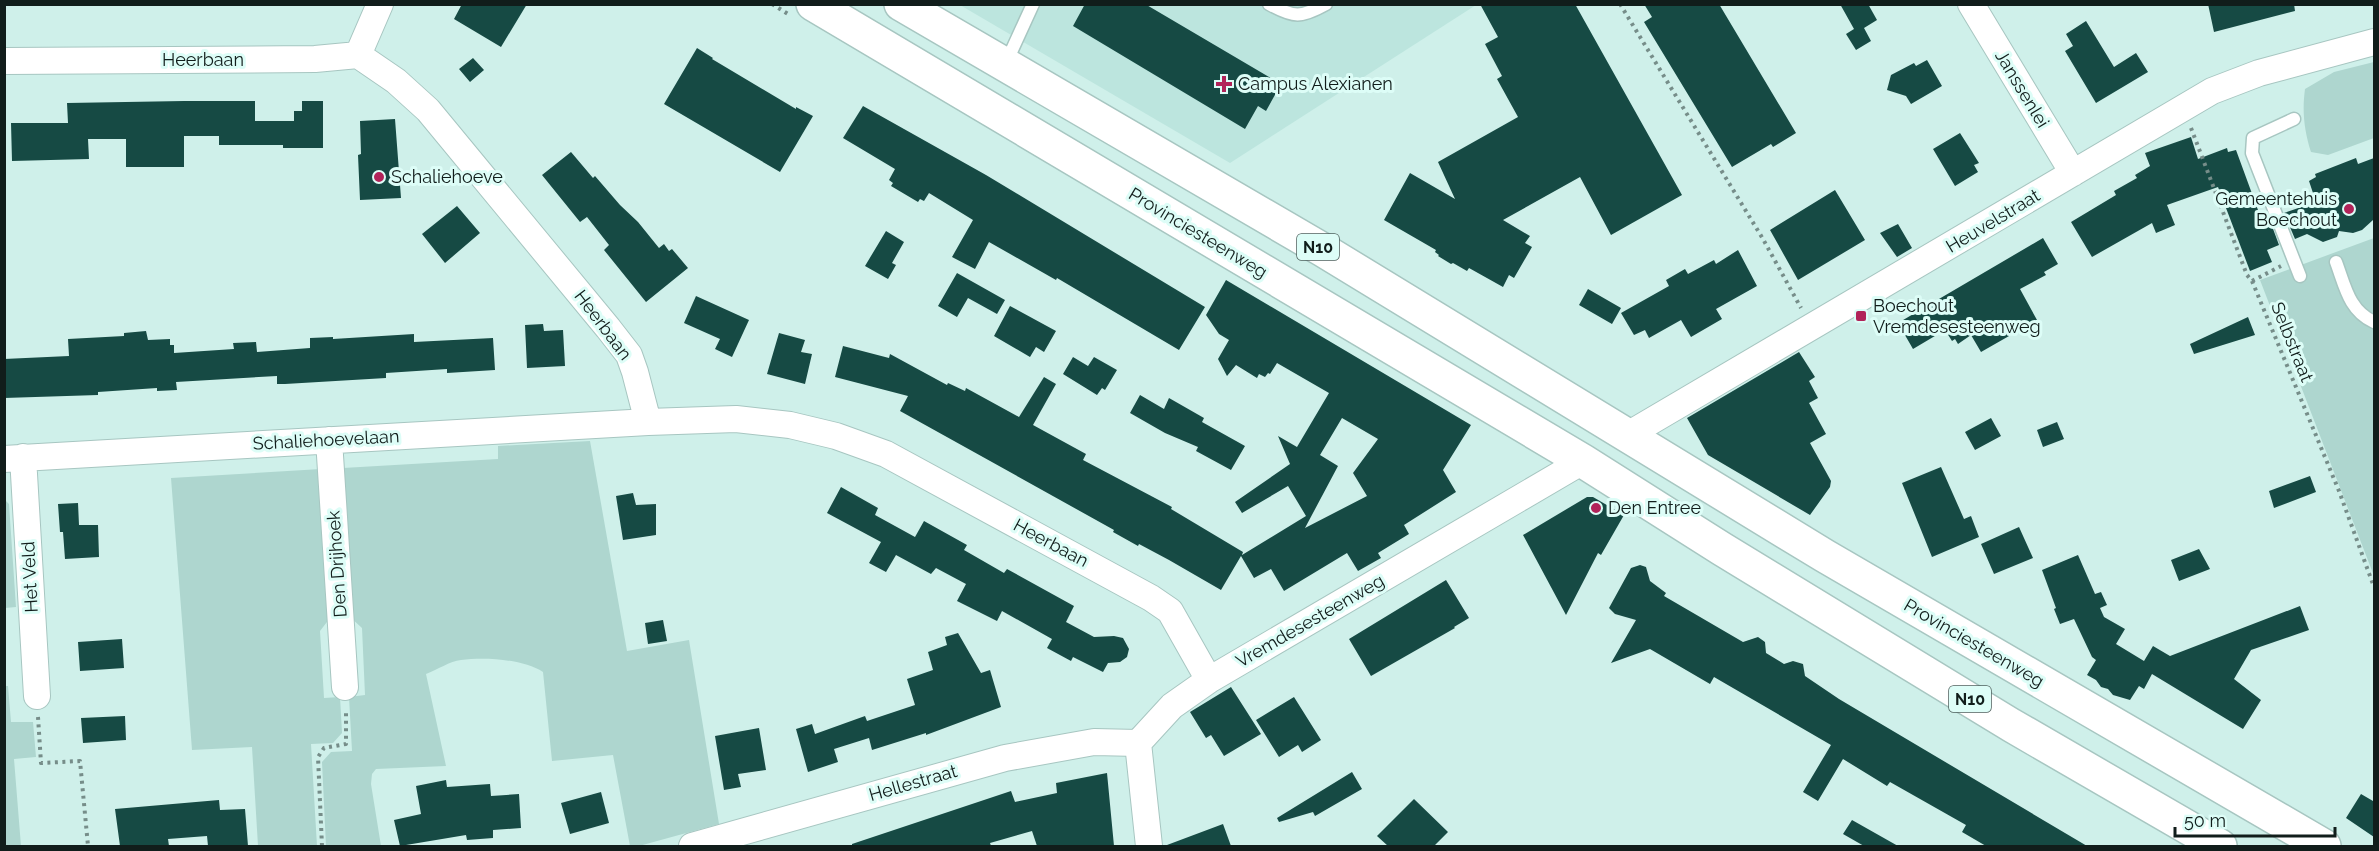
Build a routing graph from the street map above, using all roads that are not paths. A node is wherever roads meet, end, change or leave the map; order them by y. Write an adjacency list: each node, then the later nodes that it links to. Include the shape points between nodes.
1 (380, 4): 9 (street)
2 (813, 4): 21 (main road, Provinciesteenweg / N10)
3 (901, 4): 11 (main road, Provinciesteenweg / N10)
4 (1032, 4): 11 (lane)
5 (1269, 4): 6 (lane, via 1288,15 1306,15)
6 (1326, 4)
7 (1971, 4): 13 (street, Janssenlei)
8 (2374, 42): 13 (street, Heuvelstraat, via 2259,73 2212,91)
9 (358, 55): 10 (street, Heerbaan, via 315,59); 17 (street, Heerbaan, via 396,81 428,110 608,328 629,355)
10 (4, 61)
11 (1006, 64): 18 (main road, Provinciesteenweg / N10, via 1323,250)
12 (2294, 119): 15 (lane, via 2253,138 2252,153)
13 (2073, 173): 18 (street, Heuvelstraat)
14 (2336, 262): 16 (lane, via 2354,308)
15 (2300, 276)
16 (2374, 322)
17 (648, 422): 19 (street, Schaliehoevelaan); 22 (street, Heerbaan, via 736,419 790,425 886,454 1170,611)
18 (1626, 436): 21 (main road); 29 (main road, Provinciesteenweg / N10)
19 (329, 440): 20 (street, Schaliehoevelaan); 23 (street, Den Drijhoek)
20 (14, 458): 24 (street, Het Veld)
21 (1582, 461): 22 (street, Vremdesesteenweg); 28 (main road, Provinciesteenweg / N10, via 1991,712)
22 (1209, 680): 25 (street, Vremdesesteenweg, via 1172,706)
23 (345, 687)
24 (37, 696)
25 (1138, 743): 26 (street, Hellestraat, via 1094,742 1005,758); 27 (street)
26 (692, 846)
27 (1149, 846)
28 (2220, 846)
29 (2324, 846)

